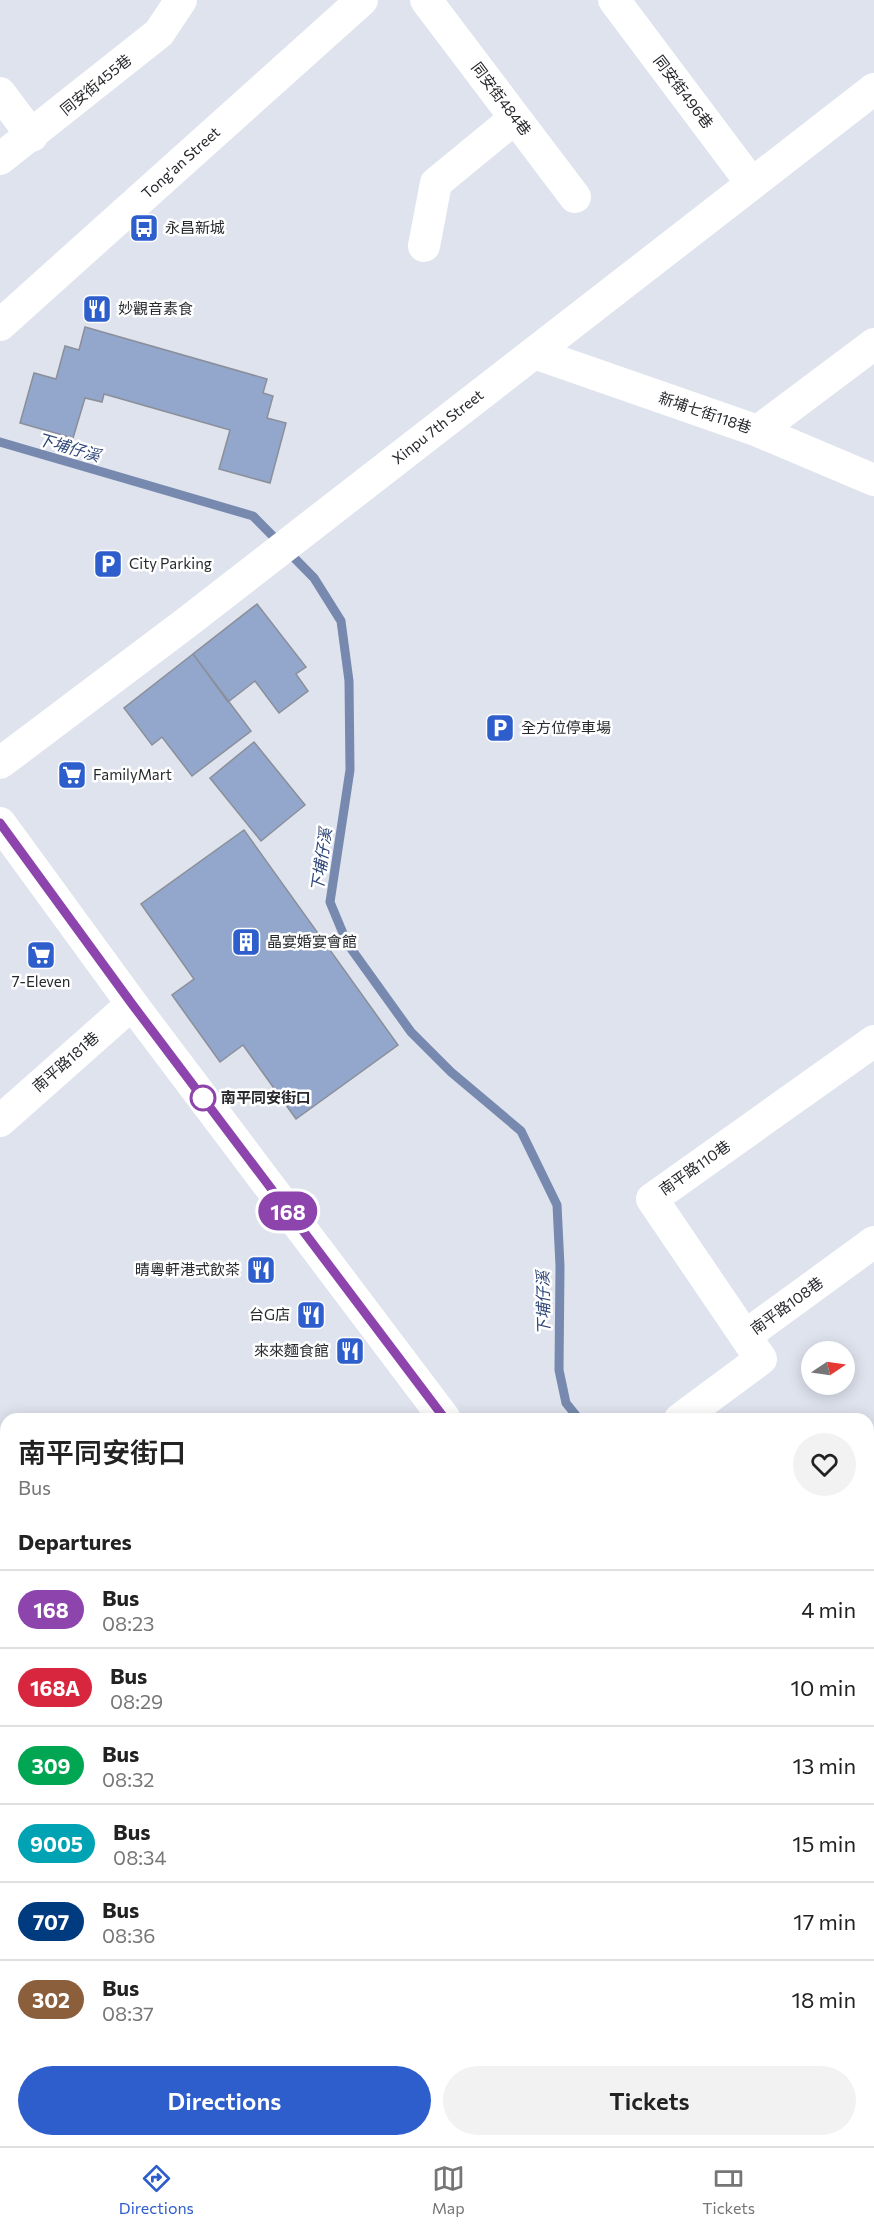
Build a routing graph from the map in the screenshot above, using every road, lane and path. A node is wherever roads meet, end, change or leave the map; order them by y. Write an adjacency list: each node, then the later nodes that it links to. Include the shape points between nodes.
1 (181, 0): 8 (street, 同安街455巷, via 159,33)
2 (362, 0): 13 (street, Tong'an Street)
3 (426, 0): 7 (street, 同安街484巷)
4 (614, 0): 10 (street, 同安街496巷)
5 (874, 89): 10 (street, Xinpu 7th Street)
6 (0, 93): 8 (street)
7 (515, 118): 11 (street, 同安街484巷); 12 (street, via 436,183)
8 (32, 136): 9 (street, 同安街455巷)
9 (0, 159)
10 (752, 184): 15 (street, Xinpu 7th Street)
11 (575, 197)
12 (424, 246)
13 (0, 325)
14 (874, 344): 16 (street)
15 (534, 353): 16 (street, 新埔七街118巷); 18 (street, Xinpu 7th Street)
16 (758, 431): 17 (street, 新埔七街118巷)
17 (874, 480)
18 (0, 763)
19 (0, 823): 20 (street)
20 (132, 1004): 22 (street, 南平路181巷); 25 (street)
21 (874, 1041): 24 (street, 南平路110巷, via 652,1199)
22 (0, 1121)
23 (874, 1242): 24 (street, 南平路108巷)
24 (745, 1336): 26 (street, 南平路108巷, via 760,1359)
25 (441, 1413)
26 (688, 1413)

